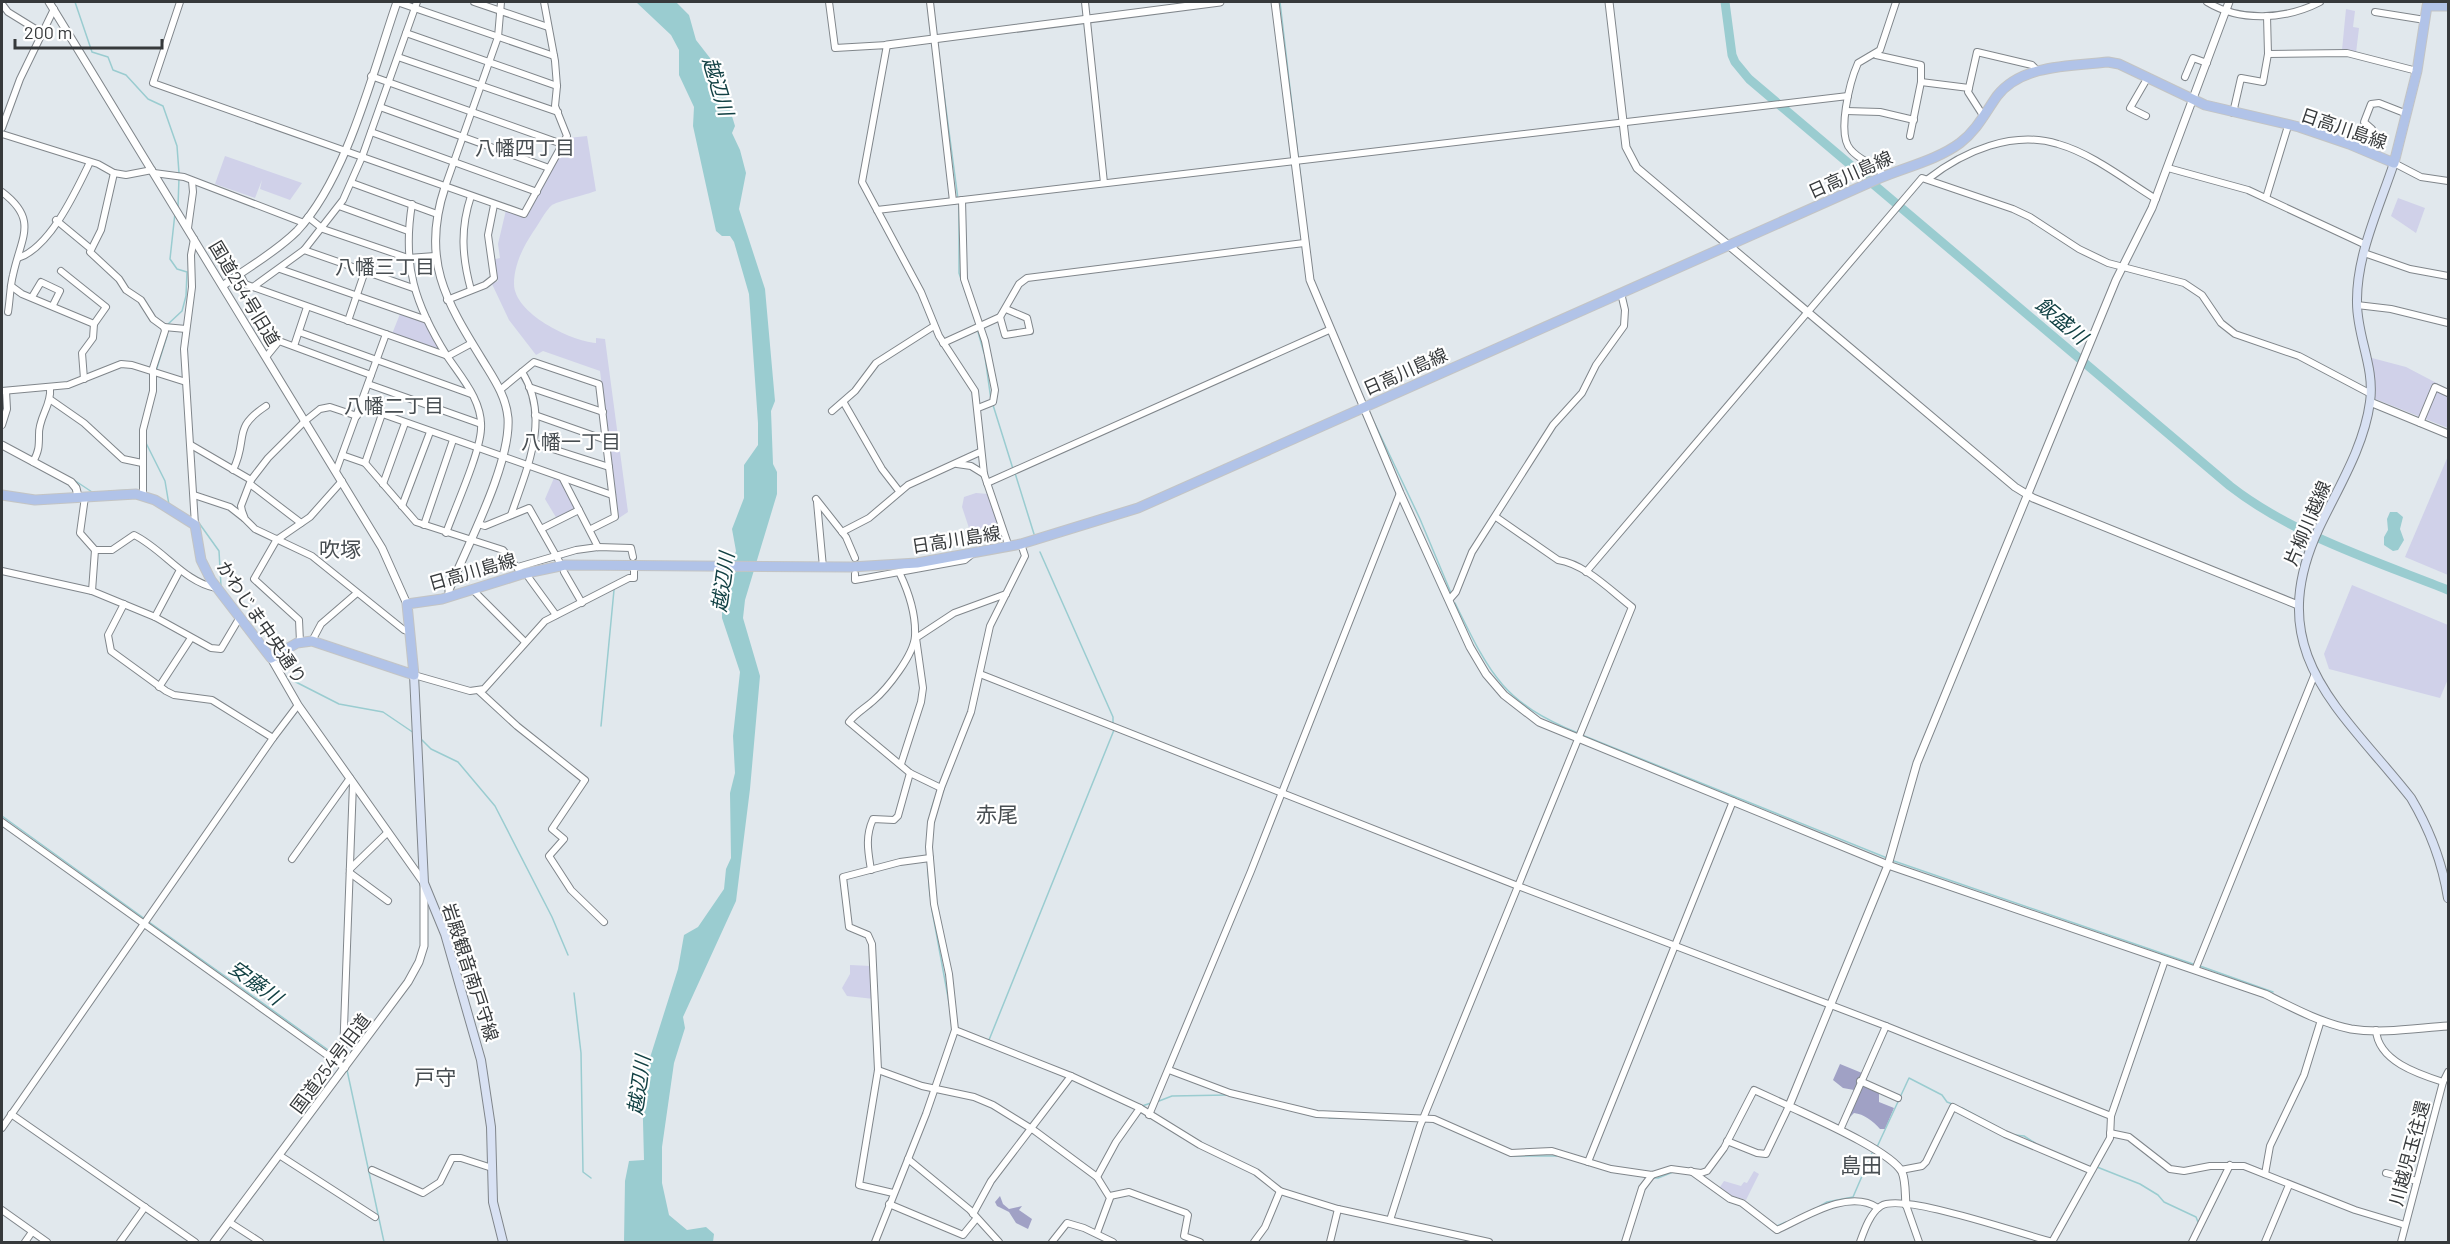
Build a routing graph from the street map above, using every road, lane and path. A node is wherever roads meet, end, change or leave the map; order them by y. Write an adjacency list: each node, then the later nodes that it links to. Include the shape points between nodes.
1 (49, 2): 21 (street, 国道254号旧道)
2 (180, 2): 70 (street, via 153,83)
3 (397, 2): 19 (street); 42 (street)
4 (474, 2): 22 (street)
5 (501, 2): 22 (street)
6 (544, 2): 28 (street)
7 (829, 2): 33 (street, via 835,48)
8 (930, 2): 32 (street)
9 (1085, 2): 26 (street)
10 (1220, 2): 26 (street)
11 (1275, 2): 73 (street)
12 (1609, 2): 61 (street)
13 (1896, 2): 35 (street, via 1885,41)
14 (2206, 2): 24 (street)
15 (2229, 2): 24 (street)
16 (2320, 2): 25 (street, via 2292,14)
17 (2, 4): 29 (street)
18 (2427, 4): 20 (main road, 日高川島線); 27 (main road, 日高川島線)
19 (416, 5): 30 (street); 31 (street)
20 (2448, 6)
21 (54, 9): 29 (street); 78 (street, 国道254号旧道)
22 (501, 11): 28 (street); 31 (street)
23 (2375, 12): 27 (street)
24 (2225, 13): 25 (street); 39 (street)
25 (2267, 16): 34 (street)
26 (1087, 20): 32 (street); 85 (street)
27 (2425, 20): 41 (main road, 日高川島線)
28 (548, 27): 36 (street)
29 (42, 33): 63 (street)
30 (406, 33): 37 (street); 38 (street)
31 (498, 37): 36 (street); 38 (street)
32 (934, 40): 33 (street); 93 (street)
33 (887, 45): 97 (street, via 862,182)
34 (2268, 54): 41 (street, via 2347,53); 56 (street, via 2263,82 2241,78)
35 (1876, 55): 46 (street, via 1921,65); 50 (street, via 1858,63)
36 (554, 56): 48 (street)
37 (398, 57): 45 (street); 47 (street)
38 (489, 62): 47 (street); 48 (street)
39 (2207, 63): 44 (street); 44 (street, via 2193,58 2186,75)
40 (2038, 71): 43 (main road, 日高川島線, via 2113,62); 49 (street, via 2032,65 1977,52); 59 (main road, 日高川島線, via 2012,82)
41 (2417, 71): 57 (main road, 日高川島線)
42 (371, 76): 45 (street); 70 (street)
43 (2148, 76): 51 (main road, 日高川島線); 58 (street, via 2130,108)
44 (2201, 79): 51 (street)
45 (389, 82): 52 (street); 54 (street)
46 (1922, 82): 49 (street); 60 (street)
47 (481, 86): 54 (street); 55 (street)
48 (557, 86): 55 (street)
49 (1969, 88): 59 (street, via 1969,96)
50 (1848, 96): 53 (street); 61 (street)
51 (2194, 100): 56 (main road, 日高川島線); 77 (street)
52 (380, 107): 64 (street); 67 (street)
53 (1846, 111): 60 (street, via 1865,110); 80 (street, via 1848,146 1880,170)
54 (472, 112): 67 (street); 68 (street)
55 (558, 112): 68 (street, via 567,133)
56 (2233, 114): 62 (main road, 日高川島線)
57 (2407, 114): 69 (street, via 2371,104 2364,122 2372,129); 75 (main road, 日高川島線)
58 (2145, 116)
59 (1984, 117): 80 (main road, 日高川島線, via 1970,135 1952,148)
60 (1914, 120): 66 (street)
61 (1623, 122): 73 (street); 106 (street, via 1627,152 1637,168)
62 (2288, 126): 69 (main road, 日高川島線); 90 (street)
63 (2, 128)
64 (371, 132): 71 (street); 72 (street)
65 (2, 134): 74 (street)
66 (1910, 136)
67 (463, 137): 72 (street); 76 (street)
68 (562, 144): 76 (street)
69 (2363, 149): 75 (main road, 日高川島線)
70 (344, 151): 71 (street); 100 (street, via 328,188)
71 (362, 157): 84 (street); 86 (street)
72 (454, 161): 86 (street); 88 (street)
73 (1296, 161): 85 (street); 105 (street)
74 (90, 162): 79 (street); 99 (street, via 73,198)
75 (2394, 163): 83 (street, via 2421,177); 108 (main road, 片柳川越線)
76 (549, 168): 88 (street)
77 (2168, 168): 90 (street, via 2238,186); 91 (street)
78 (153, 172): 79 (street); 82 (street); 101 (street, 国道254号旧道)
79 (114, 173): 107 (street, via 100,230)
80 (1882, 177): 106 (main road, 日高川島線)
81 (1928, 179): 91 (street, via 1964,155 2004,143 2035,140 2059,144 2082,154); 113 (street, via 2013,209 2079,249); 133 (street, via 1920,178)
82 (192, 181): 100 (street); 101 (street)
83 (2448, 182)
84 (352, 183): 94 (street); 96 (street)
85 (1104, 183): 92 (street)
86 (445, 187): 89 (street); 98 (street)
87 (2, 192): 111 (street, via 21,210 26,224)
88 (537, 192): 95 (street, via 524,214)
89 (471, 196): 95 (street); 123 (street, via 462,233)
90 (2266, 198): 108 (street)
91 (2156, 199): 113 (street)
92 (962, 200): 93 (street); 141 (street, via 964,279)
93 (953, 201): 97 (street)
94 (412, 204): 98 (street); 103 (street)
95 (494, 205): 123 (street, via 488,235 494,278)
96 (339, 206): 102 (street); 103 (street)
97 (877, 210): 139 (street, via 921,292)
98 (437, 214): 110 (street)
99 (56, 220): 107 (street); 111 (street, via 35,250)
100 (306, 220): 102 (street); 119 (street, via 271,254)
101 (189, 228): 104 (street, 国道254号旧道)
102 (323, 229): 109 (street); 112 (street)
103 (408, 231): 112 (street)
104 (194, 237): 119 (street, 国道254号旧道); 142 (street)
105 (1304, 243): 131 (street, via 1027,278 1019,284); 143 (street, via 1310,280)
106 (1728, 245): 124 (main road, 日高川島線); 133 (street)
107 (91, 249): 140 (street, via 91,254)
108 (2365, 249): 117 (street, via 2410,269); 129 (main road, 片柳川越線)
109 (304, 250): 114 (street); 116 (street)
110 (435, 256): 112 (street); 127 (street)
111 (18, 258): 120 (street)
112 (408, 258): 122 (street)
113 (2122, 267): 164 (street, via 2189,285 2235,334 2299,356); 211 (street)
114 (280, 269): 121 (street); 125 (street)
115 (61, 271): 138 (street, via 106,307)
116 (365, 271): 122 (street); 125 (street)
117 (2448, 276)
118 (242, 278): 121 (street)
119 (224, 285): 150 (street, 国道254号旧道)
120 (11, 286): 126 (street); 132 (street)
121 (253, 287): 130 (street)
122 (413, 288): 135 (street)
123 (471, 290): 127 (street)
124 (1621, 293): 170 (main road, 日高川島線); 219 (street, via 1624,326 1596,365 1582,393 1553,424)
125 (356, 296): 135 (street); 136 (street)
126 (32, 297): 128 (street); 128 (street, via 41,282 60,291)
127 (447, 300): 146 (street)
128 (53, 305): 138 (street)
129 (2356, 305): 137 (street); 164 (main road, 片柳川越線, via 2368,357)
130 (307, 307): 136 (street); 144 (street)
131 (1006, 309): 134 (street); 134 (street, via 1027,318 1030,331 1005,335)
132 (8, 312)
133 (1807, 312): 211 (street, via 2003,479); 244 (street)
134 (1000, 317): 141 (street)
135 (426, 320): 149 (street)
136 (348, 321): 145 (street)
137 (2448, 323)
138 (94, 324): 155 (street, via 93,338 82,353)
139 (934, 326): 147 (street); 166 (street, via 876,363)
140 (164, 327): 142 (street); 152 (street, via 163,345)
141 (981, 327): 147 (street); 169 (street, via 995,398 988,406)
142 (186, 330): 156 (street)
143 (1329, 330): 170 (street); 204 (street)
144 (299, 332): 148 (street); 151 (street)
145 (386, 334): 149 (street); 151 (street)
146 (472, 343): 149 (street); 160 (street)
147 (944, 343): 169 (street, via 975,392)
148 (294, 346): 150 (street, via 279,341); 154 (street)
149 (448, 356): 163 (street)
150 (266, 357): 176 (street, 国道254号旧道)
151 (377, 359): 154 (street); 163 (street)
152 (153, 372): 155 (street, via 116,365); 156 (street); 193 (street)
153 (522, 372): 158 (street); 160 (street); 172 (street, via 534,362 599,384)
154 (371, 375): 157 (street)
155 (84, 379): 159 (street)
156 (186, 382): 187 (street)
157 (368, 384): 168 (street); 180 (street)
158 (529, 387): 172 (street); 174 (street)
159 (50, 388): 161 (street); 165 (street)
160 (500, 390): 191 (street, via 508,424)
161 (4, 391): 179 (street, via 7,409)
162 (2448, 393): 178 (street, via 2435,387)
163 (472, 394): 180 (street)
164 (2371, 398): 178 (street); 258 (main road, 片柳川越線, via 2365,428 2312,545 2299,587)
165 (51, 400): 192 (street, via 39,435 41,447); 193 (street, via 84,423 123,459)
166 (844, 403): 171 (street); 206 (street, via 882,470)
167 (266, 406): 198 (street, via 243,426 240,456)
168 (360, 406): 173 (street); 175 (street)
169 (978, 408): 189 (street)
170 (1363, 408): 207 (street); 231 (main road, 日高川島線, via 1138,508)
171 (832, 411)
172 (603, 412): 184 (street)
173 (382, 414): 177 (street); 194 (street)
174 (535, 415): 184 (street); 185 (street)
175 (357, 416): 176 (street, via 330,407 320,409); 190 (street)
176 (305, 421): 199 (street, 国道254号旧道); 203 (street, via 268,458)
177 (405, 423): 181 (street); 205 (street)
178 (2420, 423): 182 (street)
179 (2, 424)
180 (481, 424): 188 (street)
181 (430, 432): 183 (street); 215 (street)
182 (2448, 434)
183 (453, 440): 188 (street); 224 (street)
184 (606, 440): 197 (street)
185 (534, 443): 196 (street); 197 (street)
186 (2, 445): 192 (street)
187 (191, 445): 198 (street); 209 (street)
188 (476, 449): 191 (street); 228 (street)
189 (980, 452): 195 (street); 200 (street)
190 (342, 455): 194 (street); 199 (street)
191 (501, 458): 196 (street); 222 (street)
192 (33, 462): 212 (street, via 71,482)
193 (142, 463): 213 (street)
194 (365, 463): 205 (street)
195 (955, 463): 200 (street); 206 (street)
196 (528, 466): 201 (street); 218 (street)
197 (609, 467): 210 (street)
198 (232, 470): 203 (street)
199 (336, 471): 202 (street, 国道254号旧道)
200 (984, 474): 204 (street)
201 (563, 479): 210 (street); 217 (street)
202 (342, 481): 221 (street); 257 (street, 国道254号旧道, via 382,548)
203 (251, 482): 214 (street); 221 (street)
204 (987, 483): 233 (street)
205 (383, 484): 215 (street)
206 (899, 491): 227 (street, via 869,518)
207 (1400, 493): 254 (street); 281 (street)
208 (2, 495): 212 (main road, via 35,500)
209 (194, 495): 216 (street); 223 (street)
210 (612, 495): 226 (street, via 615,517)
211 (2028, 495): 258 (street); 287 (street, via 1917,763)
212 (81, 496): 213 (main road); 234 (street, via 80,533)
213 (143, 496): 223 (main road)
214 (241, 506): 216 (street); 220 (street)
215 (402, 506): 224 (street)
216 (231, 508): 220 (street)
217 (579, 510): 225 (street); 226 (street)
218 (510, 515): 222 (street, via 485,526); 225 (street, via 529,508)
219 (1496, 517): 244 (street, via 1558,560); 254 (street, via 1472,552)
220 (245, 519): 229 (street, via 258,531)
221 (301, 523): 229 (street)
222 (478, 524): 230 (street)
223 (195, 525): 248 (main road, かわじま中央通り, via 201,560)
224 (424, 525): 228 (street)
225 (541, 529): 238 (street)
226 (591, 530): 232 (street)
227 (842, 532): 237 (street); 239 (street, via 816,499)
228 (446, 533): 230 (street)
229 (278, 539): 251 (street, via 316,559); 266 (street, via 254,579 298,620)
230 (471, 541): 245 (street, via 503,550); 253 (street)
231 (1021, 544): 233 (main road, 日高川島線); 252 (street, via 1025,556)
232 (598, 547): 236 (street, via 631,548); 238 (street)
233 (1009, 547): 235 (main road, 日高川島線)
234 (95, 550): 240 (street, via 112,550 134,535 158,549); 250 (street)
235 (971, 555): 239 (main road, 日高川島線, via 917,563); 247 (street, via 965,560)
236 (633, 557)
237 (855, 558)
238 (557, 559): 245 (street)
239 (819, 567): 245 (main road, 日高川島線, via 565,566)
240 (180, 570): 248 (street); 260 (street)
241 (2, 571): 250 (street)
242 (634, 571): 255 (street, via 634,578)
243 (564, 572): 255 (street)
244 (1586, 572): 275 (street, via 1632,607)
245 (523, 573): 249 (main road, 日高川島線); 259 (street)
246 (855, 574): 247 (street, via 855,580)
247 (900, 574): 264 (street, via 910,596)
248 (217, 588): 261 (main road, かわじま中央通り)
249 (473, 590): 253 (main road, 日高川島線); 267 (street)
250 (92, 591): 256 (street)
251 (357, 593): 262 (street); 265 (street, via 321,624)
252 (1006, 594): 264 (street, via 954,613); 269 (street, via 990,626)
253 (448, 597): 257 (main road, 日高川島線)
254 (1449, 600): 275 (street, via 1486,674 1504,695 1539,722)
255 (582, 603): 259 (street)
256 (124, 604): 260 (street); 272 (street, via 108,635 108,644 111,651)
257 (407, 604): 262 (main road)
258 (2298, 605): 271 (main road, 片柳川越線, via 2300,633)
259 (556, 615): 267 (street)
260 (154, 617): 263 (street)
261 (240, 617): 263 (street, via 221,649); 268 (main road, かわじま中央通り)
262 (411, 632): 270 (main road)
263 (191, 638): 272 (street)
264 (916, 638): 277 (street, via 923,688); 277 (street, via 896,674 849,722)
265 (312, 641): 266 (main road); 270 (main road)
266 (300, 642): 268 (main road)
267 (525, 642): 273 (street, via 487,688)
268 (271, 658): 274 (street, かわじま中央通り)
269 (980, 674): 280 (street, via 971,712); 281 (street)
270 (414, 675): 273 (street); 290 (main road, 岩殿観音南戸守線)
271 (2314, 676): 292 (main road, 片柳川越線, via 2411,798 2435,843); 298 (street)
272 (159, 687): 276 (street, via 174,695 212,700)
273 (479, 691): 294 (street, via 585,780 552,829 564,839 549,856 572,891)
274 (298, 705): 276 (street); 279 (street, かわじま中央通り)
275 (1579, 735): 282 (street); 291 (street)
276 (273, 738): 295 (street)
277 (902, 765): 278 (street)
278 (910, 773): 280 (street); 288 (street, via 898,816 894,820 873,819 869,828 866,840)
279 (351, 781): 284 (street, かわじま中央通り); 286 (street); 289 (street)
280 (941, 788): 285 (street, via 931,822)
281 (1281, 792): 291 (street); 306 (street)
282 (1734, 801): 287 (street); 296 (street)
283 (2, 822): 295 (street)
284 (388, 832): 289 (street); 290 (street, かわじま中央通り)
285 (929, 858): 288 (street); 303 (street)
286 (292, 859)
287 (1888, 865): 297 (street); 299 (street)
288 (871, 870): 307 (street, via 843,877 849,927 868,935 872,944)
289 (350, 871): 293 (street); 305 (street)
290 (424, 884): 305 (street, 国道254号旧道, via 425,932 419,962 408,982); 329 (main road, 岩殿観音南戸守線, via 445,934 482,1060)
291 (1518, 886): 296 (street); 319 (street)
292 (2448, 898)
293 (388, 902)
294 (604, 922)
295 (144, 923): 305 (street); 316 (street)
296 (1676, 945): 299 (street); 327 (street)
297 (2165, 960): 298 (street); 318 (street)
298 (2195, 970): 300 (street, via 2265,994)
299 (1831, 1005): 301 (street); 314 (street)
300 (2321, 1020): 304 (street, via 2353,1029); 335 (street, via 2304,1075 2270,1146)
301 (1886, 1026): 310 (street); 318 (street)
302 (2448, 1026): 304 (street)
303 (955, 1030): 309 (street); 312 (street)
304 (2376, 1030): 311 (street, via 2379,1043 2408,1071)
305 (342, 1065): 325 (street, 国道254号旧道)
306 (1169, 1070): 317 (street); 319 (street, via 1230,1093 1317,1114)
307 (878, 1071): 312 (street); 341 (street, via 859,1185)
308 (2448, 1072): 311 (street, 川越児玉往還)
309 (1071, 1076): 315 (street); 321 (street)
310 (1860, 1081): 313 (street); 322 (street)
311 (2443, 1082): 338 (street, 川越児玉往還)
312 (934, 1089): 321 (street, via 974,1097); 326 (street)
313 (1898, 1098)
314 (1788, 1106): 322 (street); 324 (street, via 1766,1154); 324 (street, via 1754,1090)
315 (1140, 1108): 317 (street); 337 (street)
316 (11, 1114): 320 (street); 345 (street)
317 (1149, 1115): 340 (street, via 1256,1172)
318 (2111, 1116): 323 (street)
319 (1423, 1119): 327 (street, via 1451,1124 1511,1153 1552,1151); 351 (street)
320 (2, 1128)
321 (1031, 1130): 337 (street); 349 (street, via 991,1181)
322 (1840, 1130): 331 (street)
323 (2110, 1133): 328 (street, via 2129,1137 2175,1170); 332 (street)
324 (1727, 1141): 333 (street, via 1707,1171)
325 (279, 1155): 350 (street); 352 (street, 国道254号旧道)
326 (908, 1159): 341 (street); 349 (street)
327 (1588, 1162): 336 (street)
328 (2230, 1165): 335 (street); 375 (street)
329 (492, 1168): 330 (street, via 452,1158 440,1182 423,1193); 362 (main road, 岩殿観音南戸守線, via 493,1203)
330 (372, 1170)
331 (1901, 1170): 332 (street, via 1926,1162 1953,1107); 344 (street)
332 (2090, 1170): 374 (street)
333 (1691, 1171): 336 (street, via 1671,1169); 346 (street, via 1777,1230 1828,1206 1859,1202)
334 (2386, 1173): 338 (street)
335 (2265, 1174): 339 (street)
336 (1652, 1175): 371 (street, via 1642,1188)
337 (1097, 1177): 342 (street)
338 (2416, 1181): 353 (street, 川越児玉往還)
339 (2289, 1185): 353 (street); 376 (street)
340 (1280, 1191): 347 (street); 368 (street)
341 (893, 1193): 343 (street)
342 (1110, 1196): 355 (street); 367 (street, via 1129,1192 1186,1213 1184,1236)
343 (889, 1204): 349 (street, via 963,1235); 363 (street)
344 (1906, 1205): 346 (street); 373 (street); 374 (street, via 1946,1211)
345 (145, 1208): 358 (street); 359 (street)
346 (1878, 1208): 372 (street)
347 (1338, 1209): 351 (street); 369 (street)
348 (2, 1210): 354 (street)
349 (974, 1216): 364 (street)
350 (375, 1217)
351 (1390, 1220): 370 (street)
352 (229, 1222): 360 (street, 国道254号旧道); 361 (street)
353 (2405, 1226): 377 (street, 川越児玉往還)
354 (32, 1232): 356 (street); 357 (street)
355 (1097, 1233): 365 (street, via 1067,1223); 366 (street)
356 (25, 1242)
357 (47, 1242)
358 (120, 1242)
359 (195, 1242)
360 (214, 1242)
361 (260, 1242)
362 (503, 1242)
363 (875, 1242)
364 (999, 1242)
365 (1052, 1242)
366 (1113, 1242)
367 (1200, 1242)
368 (1254, 1242)
369 (1330, 1242)
370 (1489, 1242)
371 (1625, 1242)
372 (1860, 1242)
373 (1919, 1242)
374 (2053, 1242)
375 (2193, 1242)
376 (2265, 1242)
377 (2401, 1242)

